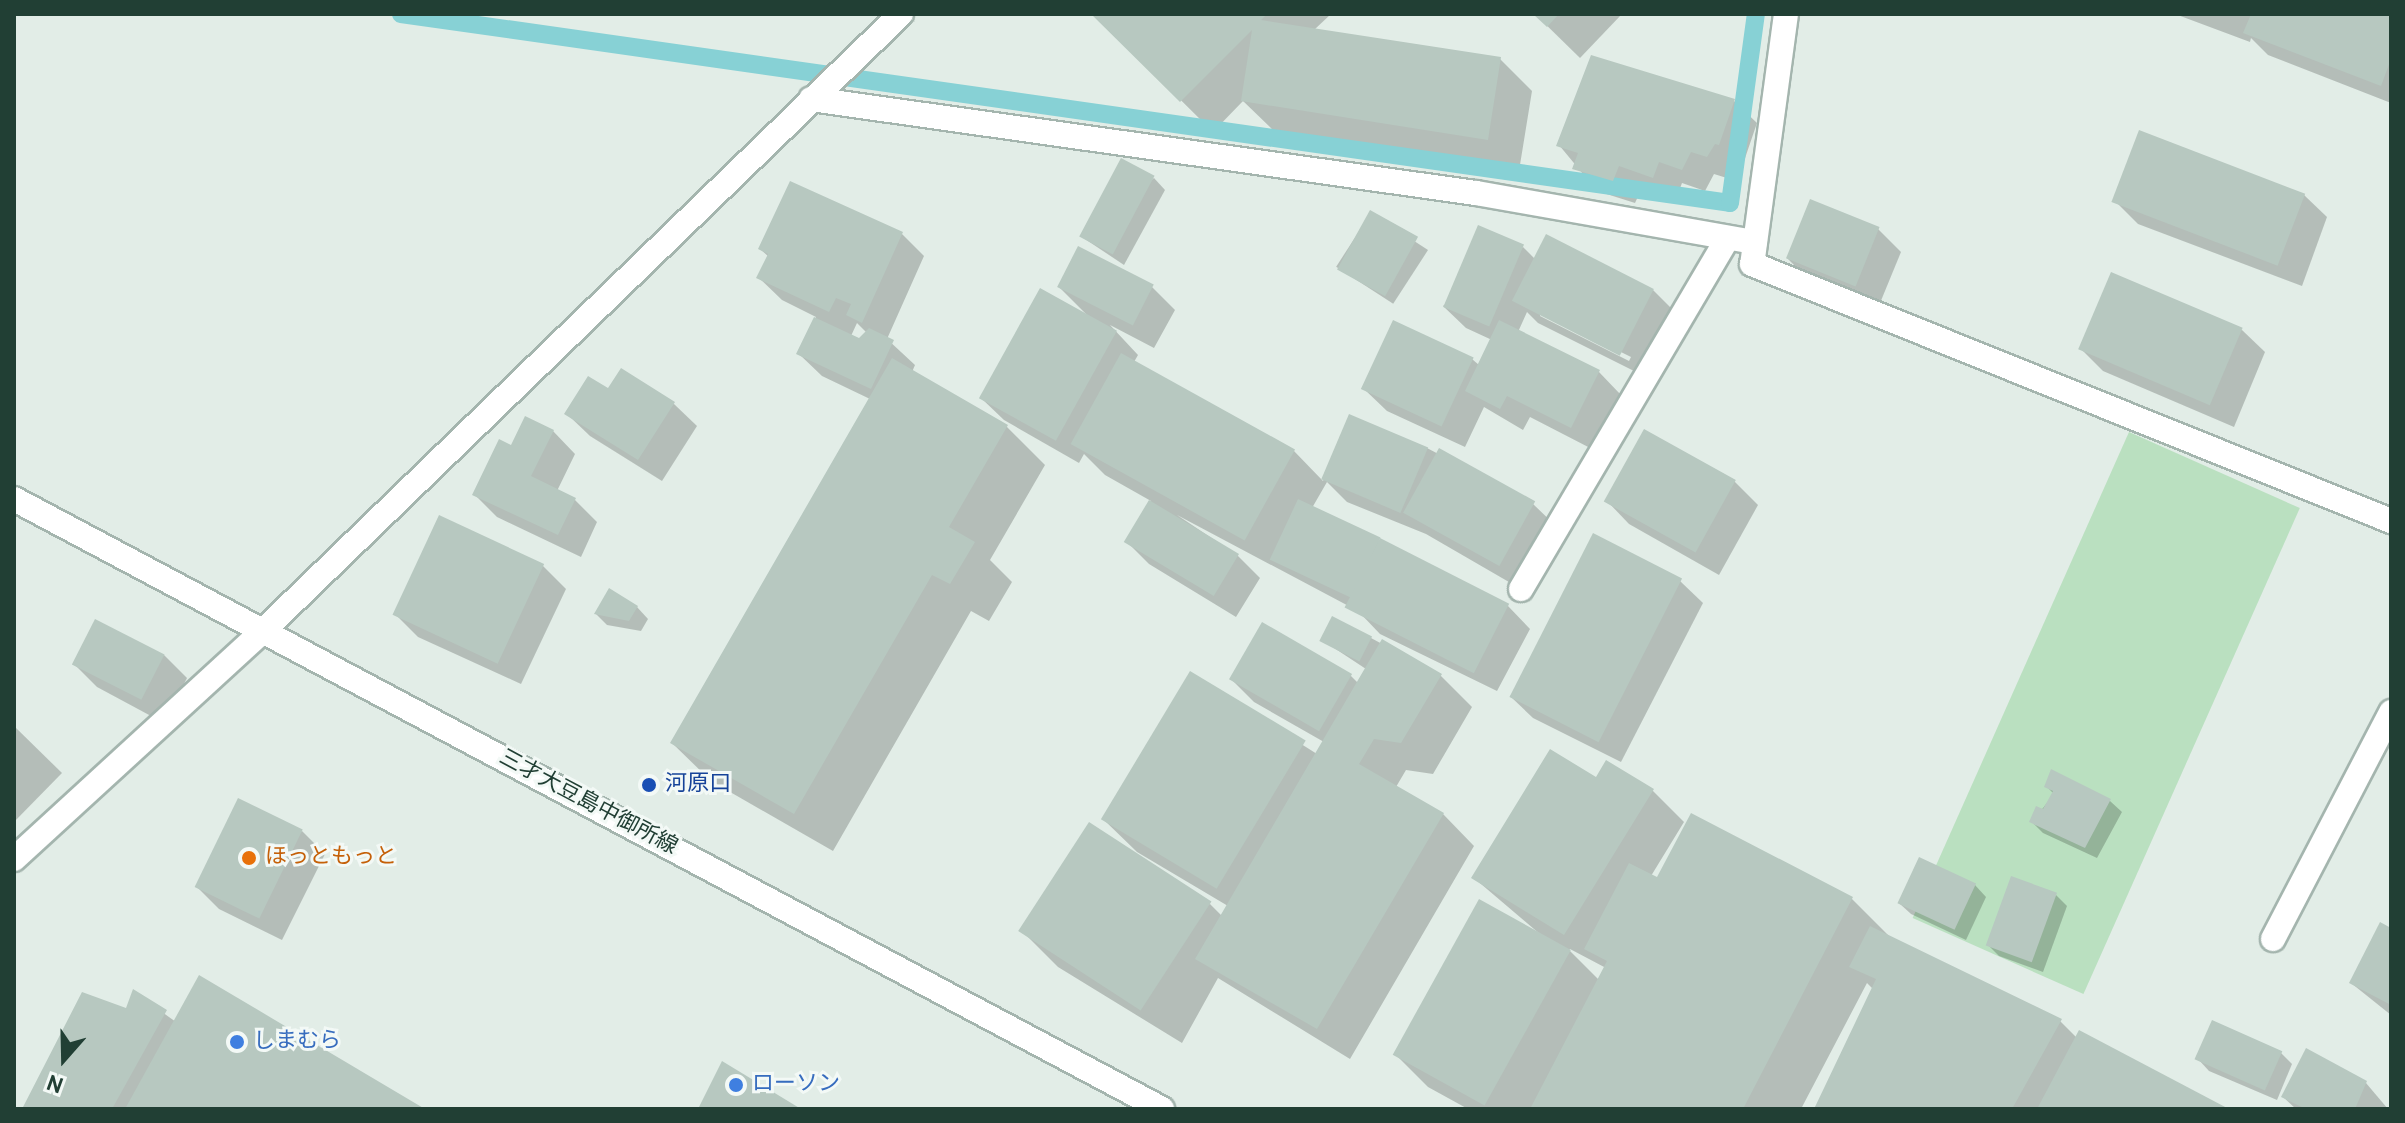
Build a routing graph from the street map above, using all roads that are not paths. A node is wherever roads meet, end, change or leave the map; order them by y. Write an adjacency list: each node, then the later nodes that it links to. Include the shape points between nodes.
1 (901, 14): 3 (street)
2 (1786, 14): 5 (street)
3 (811, 99): 4 (street, via 1476,193); 9 (street)
4 (1728, 238): 5 (street); 8 (street)
5 (1755, 242): 7 (street, via 1752,264)
6 (14, 499): 9 (street, 三才大豆島中御所線)
7 (2391, 521)
8 (1521, 589)
9 (264, 630): 11 (street); 13 (street, 三才大豆島中御所線)
10 (2391, 712): 12 (street)
11 (14, 859)
12 (2273, 939)
13 (1128, 1101): 14 (street, 三才大豆島中御所線)
14 (1162, 1109)

